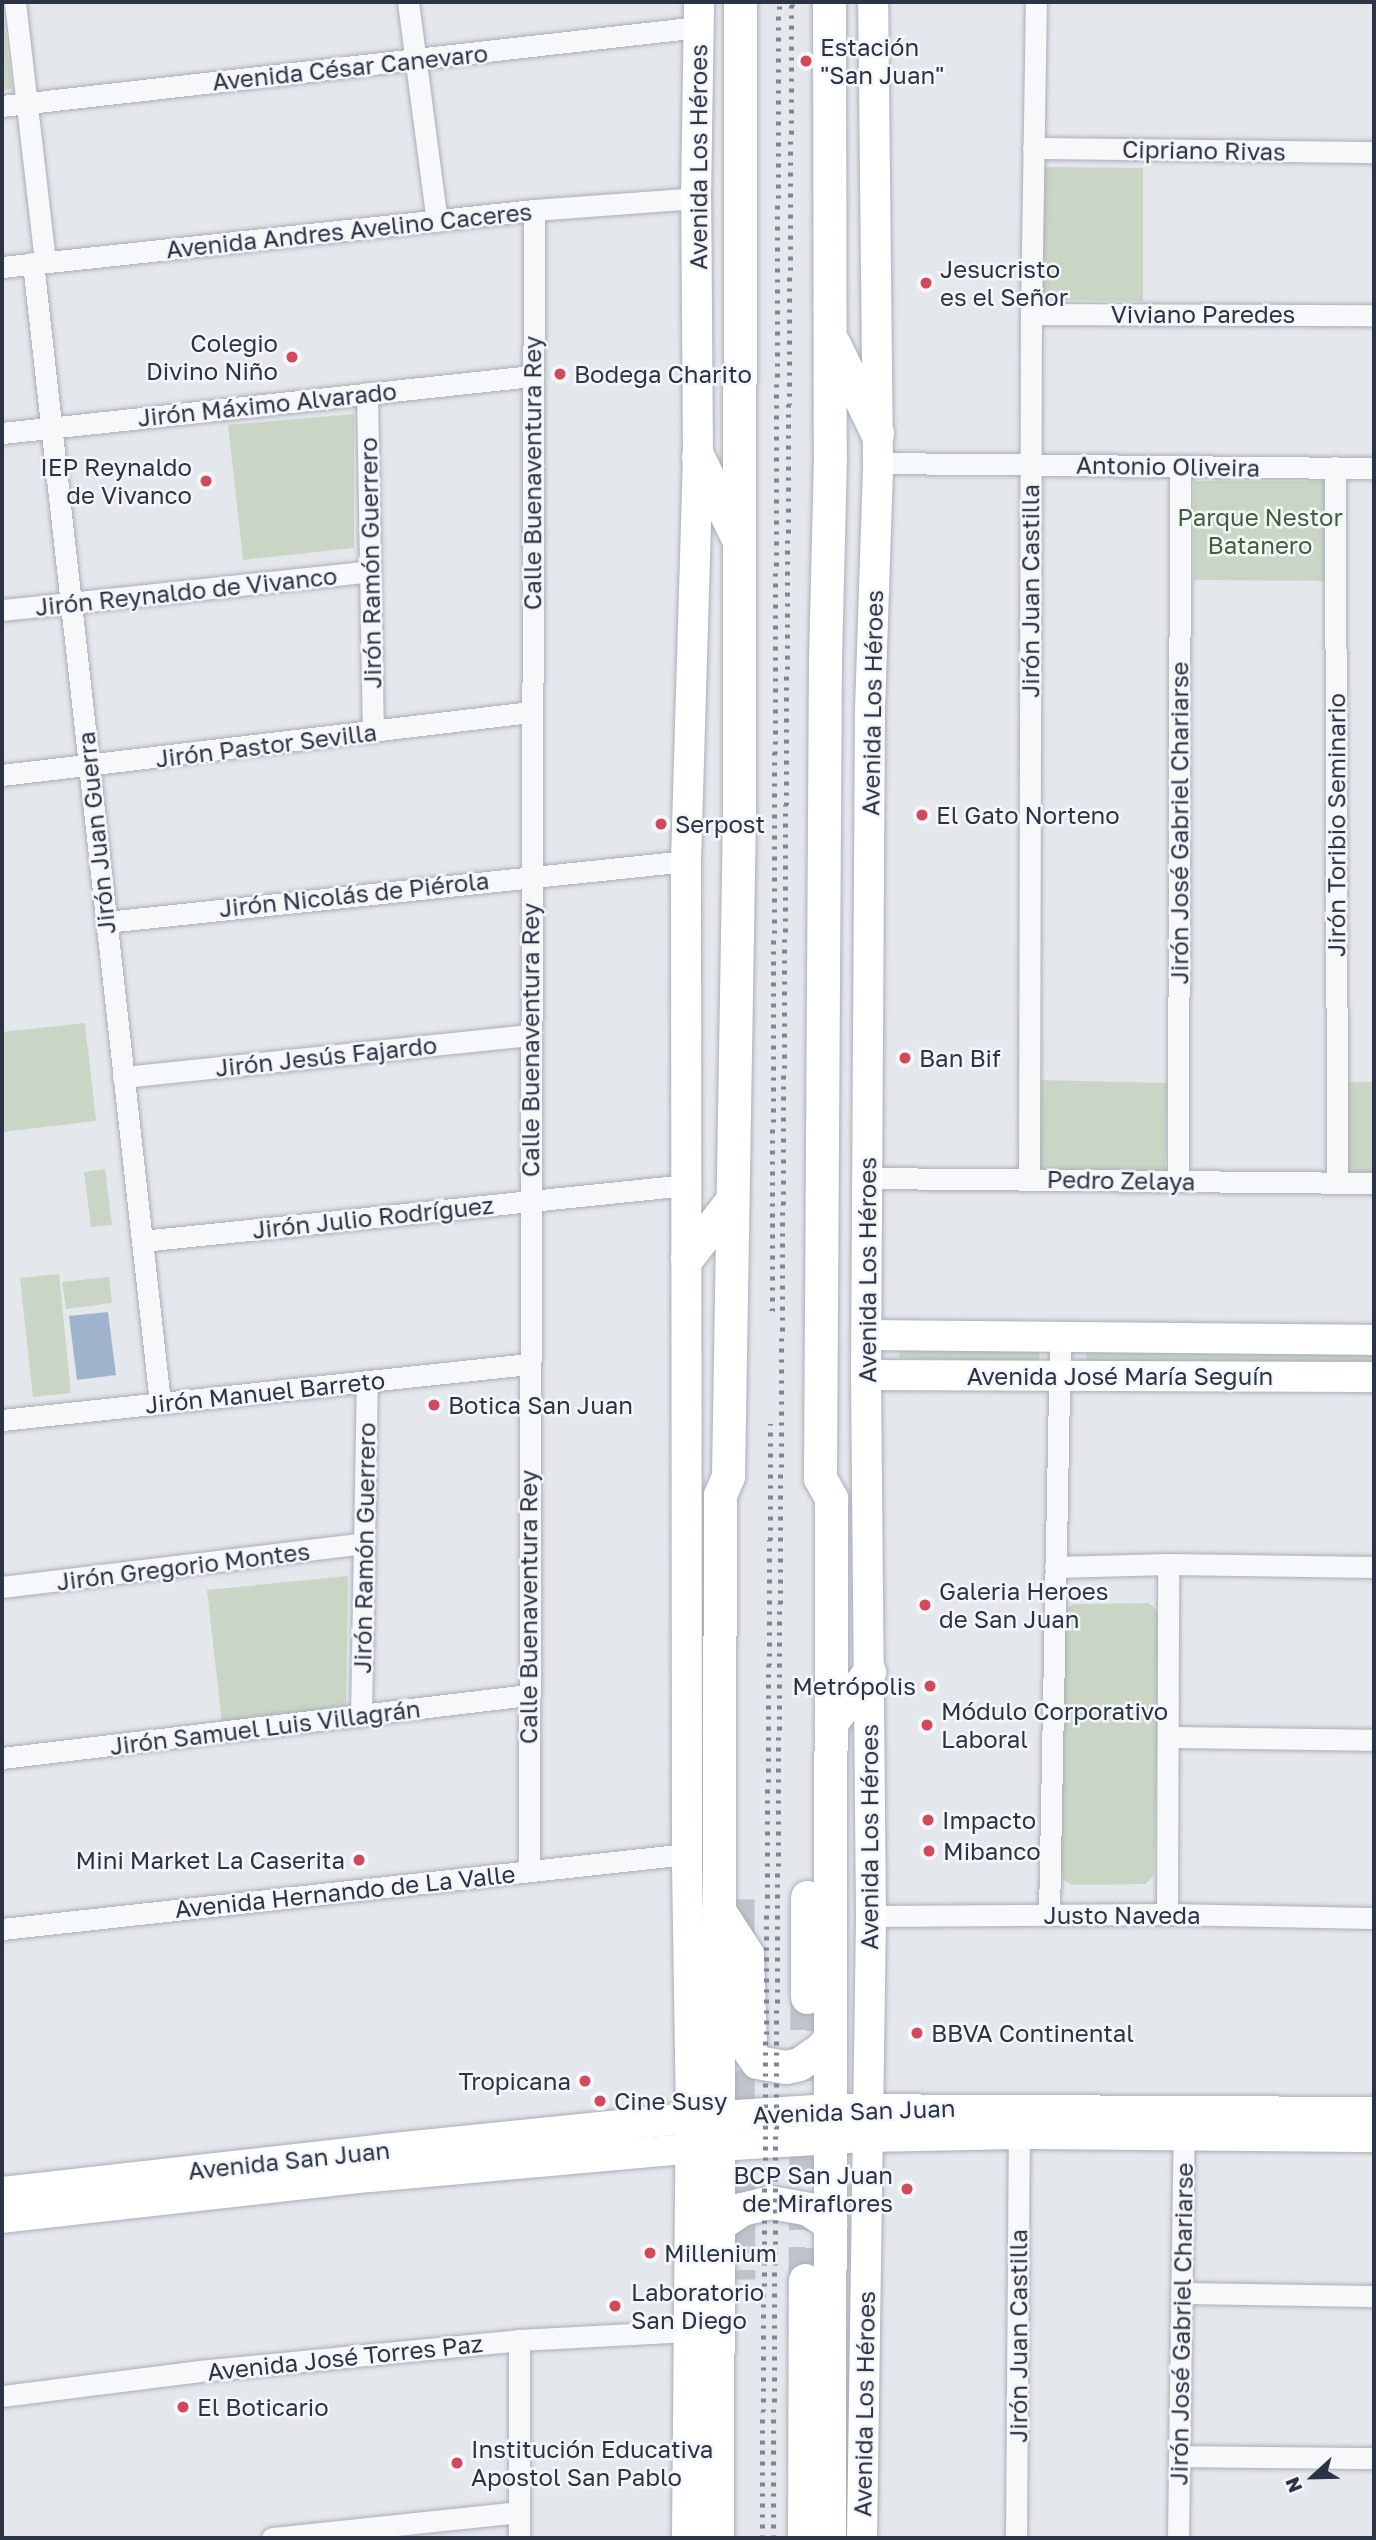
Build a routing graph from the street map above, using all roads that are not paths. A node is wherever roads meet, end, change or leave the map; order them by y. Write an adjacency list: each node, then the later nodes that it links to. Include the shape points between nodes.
1 (15, 2): 9 (street, Jirón Juan Guerra)
2 (408, 2): 8 (street)
3 (740, 2): 31 (main road, Avenida Los Héroes)
4 (829, 2): 20 (main road, Avenida Los Héroes)
5 (873, 2): 25 (street, Avenida Los Héroes)
6 (1036, 2): 11 (street, Jirón Juan Castilla)
7 (699, 15): 8 (street, Avenida César Canevaro); 13 (street, Avenida Los Héroes)
8 (415, 60): 9 (street, Avenida César Canevaro); 15 (street)
9 (27, 104): 10 (street, Avenida César Canevaro); 16 (street, Jirón Juan Guerra)
10 (2, 106)
11 (1033, 148): 12 (street, Cipriano Rivas); 18 (street, Jirón Juan Castilla)
12 (1374, 152)
13 (696, 198): 14 (street, Avenida Andres Avelino Caceres); 26 (street, Avenida Los Héroes)
14 (534, 211): 15 (street, Avenida Andres Avelino Caceres); 21 (street, Calle Buenaventura Rey)
15 (437, 221): 16 (street, Avenida Andres Avelino Caceres)
16 (39, 262): 17 (street, Avenida Andres Avelino Caceres); 23 (street, Jirón Juan Guerra)
17 (2, 267)
18 (1031, 314): 19 (street, Viviano Paredes); 27 (street, Jirón Juan Castilla)
19 (1374, 315)
20 (831, 339): 25 (main road); 64 (main road, Avenida Los Héroes)
21 (533, 376): 22 (street, Jirón Máximo Alvarado); 35 (street, Calle Buenaventura Rey)
22 (367, 393): 23 (street, Jirón Máximo Alvarado); 32 (street, Jirón Ramón Guerrero)
23 (51, 428): 24 (street, Jirón Máximo Alvarado); 33 (street, Jirón Juan Guerra)
24 (2, 433)
25 (878, 448): 27 (street, Antonio Oliveira); 44 (street, Avenida Los Héroes, via 870,719)
26 (698, 457): 31 (main road); 39 (street, Avenida Los Héroes)
27 (1031, 464): 28 (street, Antonio Oliveira); 45 (street, Jirón Juan Castilla)
28 (1180, 466): 29 (street, Antonio Oliveira); 46 (street, Jirón José Gabriel Chariarse)
29 (1335, 467): 30 (street, Antonio Oliveira); 47 (street, Jirón Toribio Seminario)
30 (1374, 468)
31 (740, 544): 50 (main road, Avenida Los Héroes)
32 (370, 571): 33 (street, Jirón Reynaldo de Vivanco); 36 (street, Jirón Ramón Guerrero)
33 (71, 603): 34 (street, Jirón Reynaldo de Vivanco); 37 (street, Jirón Juan Guerra)
34 (2, 610)
35 (530, 712): 36 (street, Jirón Pastor Sevilla); 40 (street, Calle Buenaventura Rey)
36 (373, 732): 37 (street, Jirón Pastor Sevilla)
37 (89, 767): 38 (street, Jirón Pastor Sevilla); 41 (street, Jirón Juan Guerra)
38 (2, 775)
39 (686, 861): 40 (street, Jirón Nicolás de Piérola); 49 (street, Avenida Los Héroes)
40 (530, 875): 41 (street, Jirón Nicolás de Piérola); 42 (street, Calle Buenaventura Rey)
41 (106, 922): 43 (street, Jirón Juan Guerra)
42 (529, 1035): 43 (street, Jirón Jesús Fajardo); 51 (street, Calle Buenaventura Rey)
43 (123, 1077): 52 (street, Jirón Juan Guerra)
44 (867, 1178): 45 (street, Pedro Zelaya); 54 (street, Avenida Los Héroes)
45 (1029, 1179): 46 (street, Pedro Zelaya)
46 (1178, 1181): 47 (street, Pedro Zelaya)
47 (1337, 1183): 48 (street, Pedro Zelaya)
48 (1374, 1183)
49 (687, 1185): 51 (street, Jirón Julio Rodríguez); 53 (street, Avenida Los Héroes)
50 (732, 1200): 53 (main road); 79 (main road, Avenida Los Héroes, via 728,1476 720,1495)
51 (530, 1201): 52 (street, Jirón Julio Rodríguez); 57 (street, Calle Buenaventura Rey)
52 (142, 1241): 62 (street, Jirón Juan Guerra)
53 (687, 1258): 77 (street, Avenida Los Héroes)
54 (866, 1335): 55 (street, Avenida José María Seguín); 58 (street, Avenida Los Héroes)
55 (1060, 1337): 56 (street, Avenida José María Seguín); 59 (street)
56 (1374, 1340)
57 (529, 1364): 61 (street, Jirón Manuel Barreto); 71 (street, Calle Buenaventura Rey)
58 (866, 1375): 59 (street, Avenida José María Seguín); 70 (street, Avenida Los Héroes)
59 (1059, 1376): 60 (street, Avenida José María Seguín); 67 (street)
60 (1374, 1377)
61 (367, 1381): 62 (street, Jirón Manuel Barreto); 65 (street, Jirón Ramón Guerrero)
62 (160, 1403): 63 (street, Jirón Manuel Barreto)
63 (2, 1420)
64 (820, 1478): 73 (main road, Avenida Los Héroes, via 831,1498); 85 (main road, Avenida Los Héroes, via 809,1497)
65 (364, 1543): 69 (street, Jirón Gregorio Montes); 72 (street, Jirón Ramón Guerrero)
66 (1168, 1564): 67 (street); 68 (street); 74 (street)
67 (1055, 1567): 81 (street)
68 (1374, 1567)
69 (2, 1587)
70 (869, 1672): 73 (main road); 82 (street, Avenida Los Héroes)
71 (528, 1695): 72 (street, Jirón Samuel Luis Villagrán); 78 (street, Calle Buenaventura Rey)
72 (361, 1716): 76 (street, Jirón Samuel Luis Villagrán)
73 (831, 1723): 86 (main road, Avenida Los Héroes)
74 (1168, 1737): 75 (street); 80 (street)
75 (1374, 1740)
76 (2, 1758)
77 (687, 1854): 78 (street, Avenida Hernando de La Valle); 91 (street, Avenida Los Héroes)
78 (528, 1870): 84 (street, Avenida Hernando de La Valle)
79 (728, 1904): 86 (main road, via 747,1954 749,2043 757,2062 786,2067 799,2064); 91 (main road, Avenida Los Héroes)
80 (1167, 1914): 81 (street, Justo Naveda); 83 (street, Justo Naveda)
81 (1049, 1915): 82 (street, Justo Naveda)
82 (871, 1916): 87 (street, Avenida Los Héroes)
83 (1374, 1918)
84 (2, 1929)
85 (807, 1997)
86 (830, 2038): 90 (main road, Avenida Los Héroes)
87 (867, 2107): 89 (street, Avenida San Juan); 90 (street, Avenida San Juan); 93 (street, Avenida Los Héroes)
88 (1374, 2112): 89 (street, Avenida San Juan)
89 (1184, 2122): 92 (street, Avenida San Juan); 94 (street, Avenida San Juan); 101 (street, Jirón José Gabriel Chariarse)
90 (830, 2125): 91 (street, Avenida San Juan); 93 (street, Avenida San Juan); 98 (main road, Avenida Los Héroes)
91 (705, 2132): 95 (street, Avenida San Juan); 96 (street, Avenida San Juan, via 370,2177); 97 (main road, Avenida Los Héroes); 103 (street, Avenida Los Héroes)
92 (1019, 2134): 93 (street, Avenida San Juan); 118 (street, Jirón Juan Castilla)
93 (867, 2137): 117 (street, Avenida Los Héroes)
94 (1374, 2137)
95 (2, 2192)
96 (2, 2218)
97 (718, 2224): 98 (main road, via 742,2209 770,2202 808,2209); 113 (main road, Avenida Los Héroes)
98 (830, 2224): 116 (main road, Avenida Los Héroes)
99 (738, 2279): 114 (main road)
100 (805, 2280): 115 (main road)
101 (1181, 2293): 102 (street); 106 (street, Jirón José Gabriel Chariarse)
102 (1374, 2296)
103 (689, 2331): 104 (street, Avenida José Torres Paz); 112 (street, Avenida Los Héroes)
104 (519, 2340): 105 (street, Avenida José Torres Paz, via 199,2371); 108 (street)
105 (2, 2396)
106 (1179, 2456): 107 (street); 119 (street, Jirón José Gabriel Chariarse)
107 (1374, 2458)
108 (519, 2512): 109 (street); 111 (street)
109 (351, 2534): 110 (street)
110 (272, 2538)
111 (519, 2538)
112 (687, 2538)
113 (717, 2538)
114 (739, 2538)
115 (804, 2538)
116 (830, 2538)
117 (862, 2538)
118 (1016, 2538)
119 (1178, 2538)

